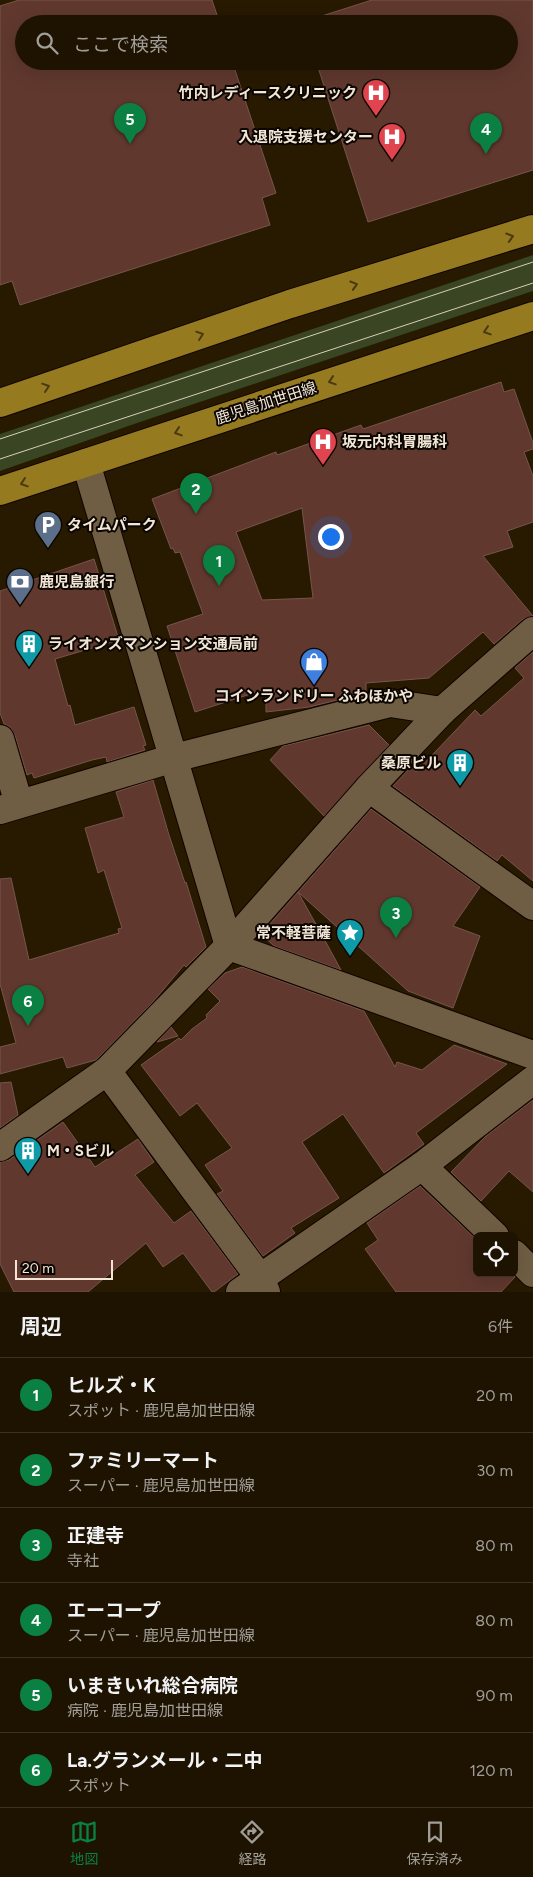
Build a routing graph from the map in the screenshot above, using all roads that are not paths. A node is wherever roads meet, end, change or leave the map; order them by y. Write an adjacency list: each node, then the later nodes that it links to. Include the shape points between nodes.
1 (533, 229): 3 (main road, one-way to 1, via 290,304)
2 (533, 316): 4 (main road, 鹿児島加世田線, one-way to 4)
3 (0, 403)
4 (86, 462): 5 (main road, 鹿児島加世田線, one-way to 5); 9 (street)
5 (0, 491)
6 (533, 631): 7 (street)
7 (442, 711): 9 (street, via 390,703); 10 (street)
8 (0, 739): 11 (street)
9 (174, 758): 11 (street); 13 (street)
10 (369, 788): 12 (street); 13 (street)
11 (9, 807)
12 (533, 906)
13 (229, 946): 14 (street); 15 (street)
14 (533, 1055)
15 (107, 1071): 17 (street); 22 (street)
16 (533, 1080): 18 (street)
17 (0, 1147)
18 (422, 1166): 19 (street); 22 (street)
19 (491, 1232)
20 (518, 1258): 21 (street)
21 (533, 1272)
22 (255, 1287)

